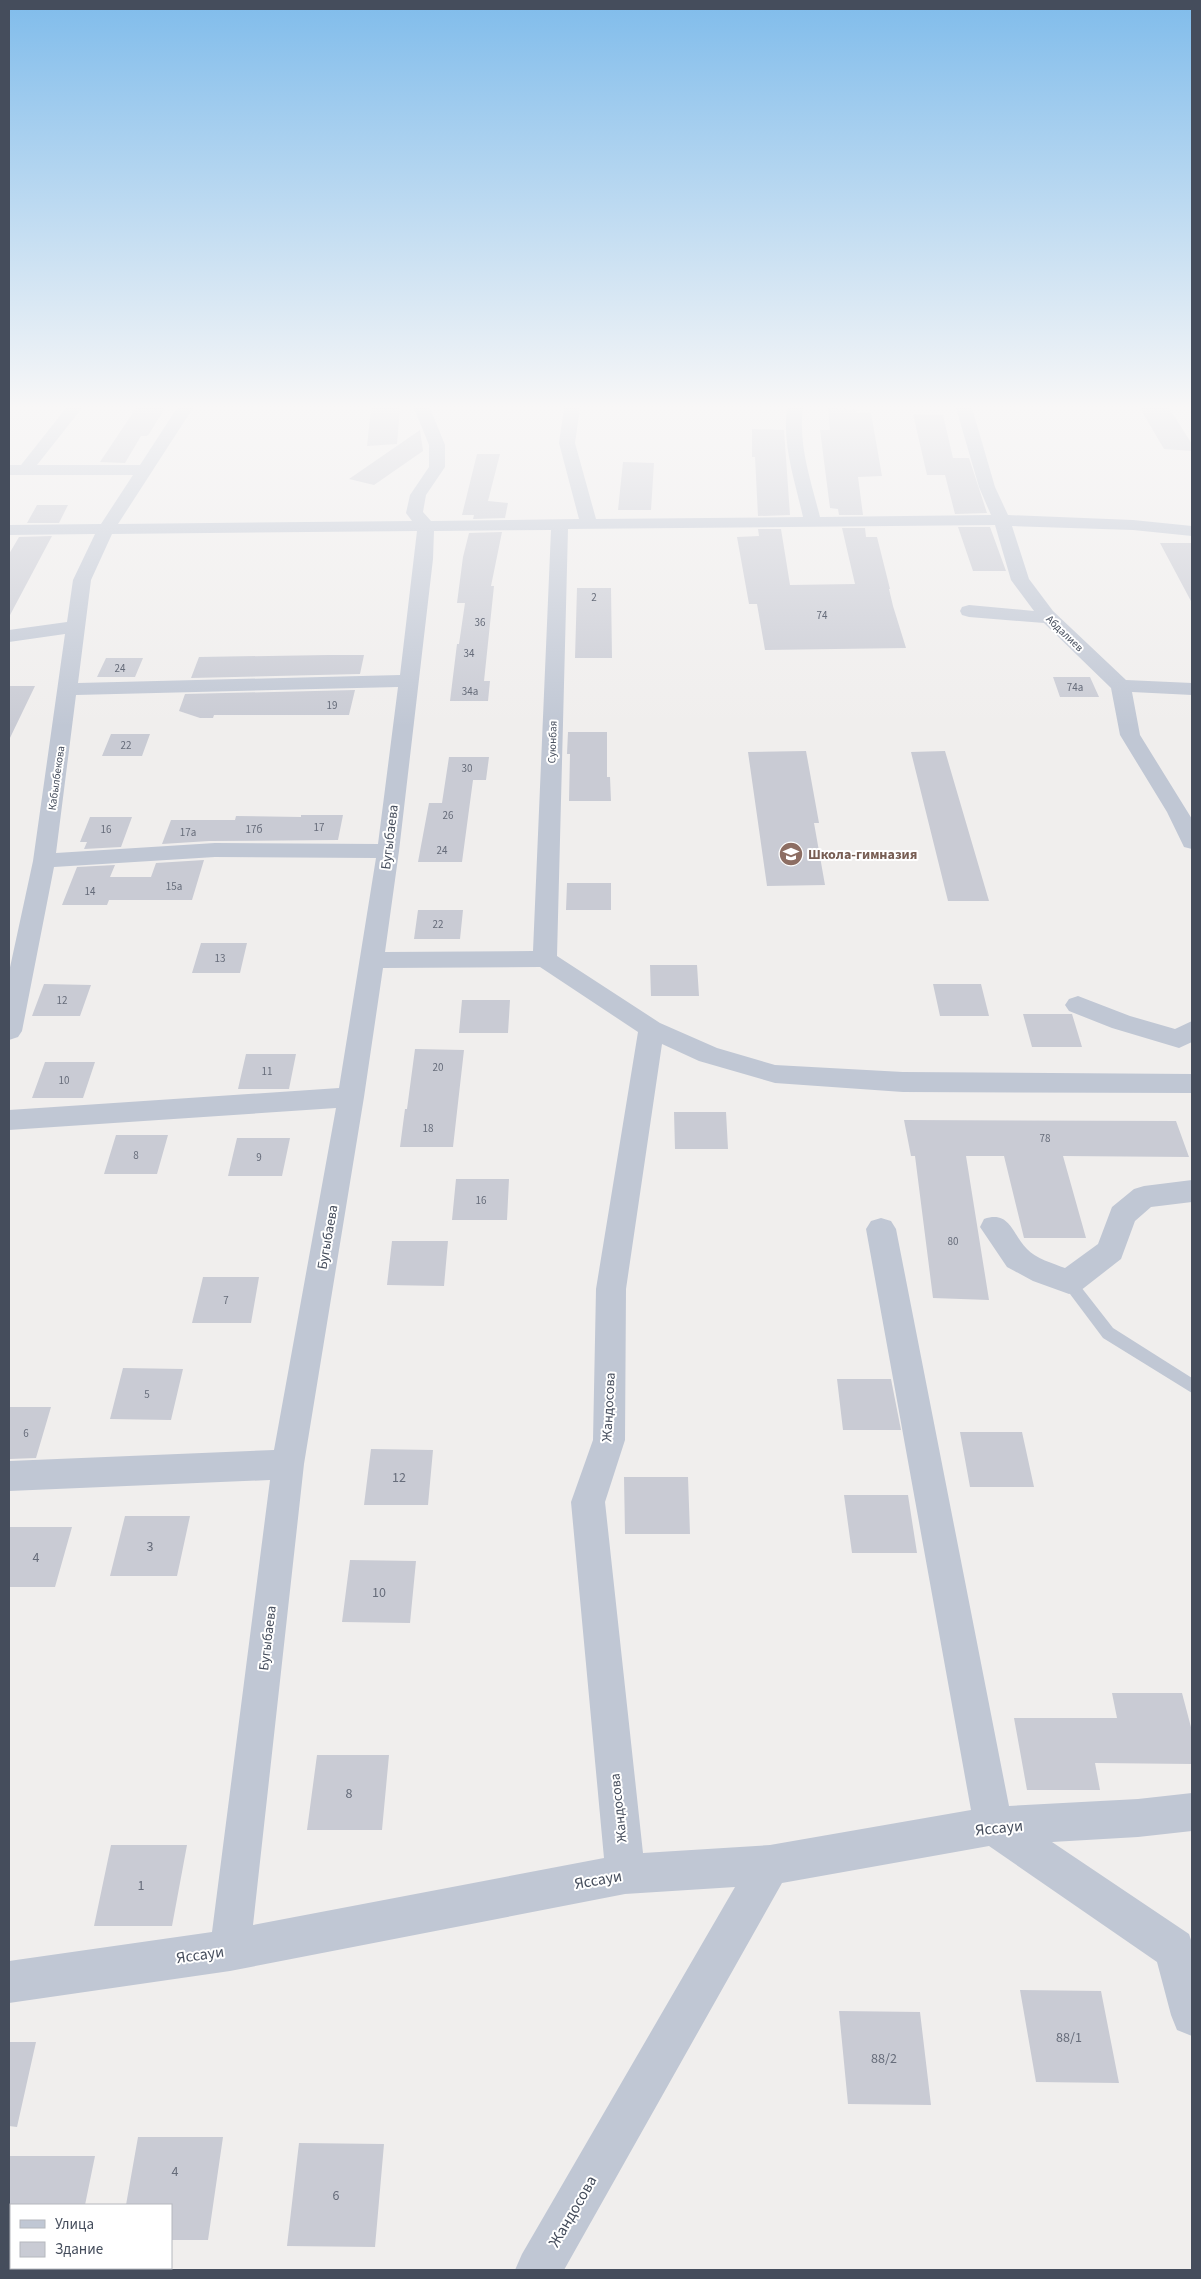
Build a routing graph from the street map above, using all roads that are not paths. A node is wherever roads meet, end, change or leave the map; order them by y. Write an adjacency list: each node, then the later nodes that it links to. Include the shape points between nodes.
1 (115, 514): 11 (street, Кабылбекова)
2 (415, 514): 9 (street)
3 (586, 514): 8 (street)
4 (811, 514): 7 (street)
5 (999, 514): 6 (street, Абдалиев)
6 (1002, 520): 7 (street); 13 (street, via 1133,524); 15 (street, Абдалиев, via 1020,580)
7 (813, 522): 8 (street)
8 (589, 524): 10 (street)
9 (426, 525): 10 (street); 11 (street); 18 (street, Бугыбаева)
10 (560, 525): 25 (street, Суюнбая)
11 (106, 528): 12 (street); 16 (street, Кабылбекова, via 82,580)
12 (9, 530)
13 (1192, 531)
14 (969, 611): 15 (street)
15 (1050, 618): 19 (street, Абдалиев)
16 (74, 626): 17 (street); 20 (street, Кабылбекова)
17 (9, 636)
18 (408, 681): 20 (street); 23 (street, Бугыбаева)
19 (1121, 686): 21 (street); 22 (street, via 1130,735 1178,812)
20 (68, 688): 24 (street, Кабылбекова)
21 (1192, 689)
22 (1192, 842)
23 (388, 851): 24 (street, via 215,850); 26 (street, Бугыбаева)
24 (44, 861): 29 (street, Кабылбекова)
25 (545, 959): 26 (street); 28 (street)
26 (372, 960): 32 (street, Бугыбаева)
27 (1078, 1004): 30 (street, via 1121,1022)
28 (651, 1029): 31 (street, via 708,1055 775,1074 903,1082); 44 (street, Жандосова, via 611,1289 609,1440 588,1502)
29 (9, 1031)
30 (1188, 1037)
31 (1191, 1087)
32 (351, 1097): 33 (street); 39 (street, Бугыбаева)
33 (9, 1120)
34 (1192, 1191): 37 (street, via 1144,1197 1122,1214 1111,1251)
35 (994, 1226): 37 (street, via 1017,1259)
36 (881, 1229): 42 (street)
37 (1069, 1282): 38 (lane, via 1108,1333)
38 (1192, 1386)
39 (288, 1464): 40 (street); 45 (street, Бугыбаева)
40 (9, 1476)
41 (1192, 1812): 42 (street, Яссауи)
42 (993, 1826): 43 (street, Яссауи); 47 (street, via 1174,1949)
43 (770, 1865): 44 (street, Яссауи); 48 (street, Жандосова)
44 (625, 1874): 45 (street, Яссауи)
45 (230, 1950): 46 (street, Яссауи)
46 (9, 1982)
47 (1192, 2015)
48 (538, 2270)

